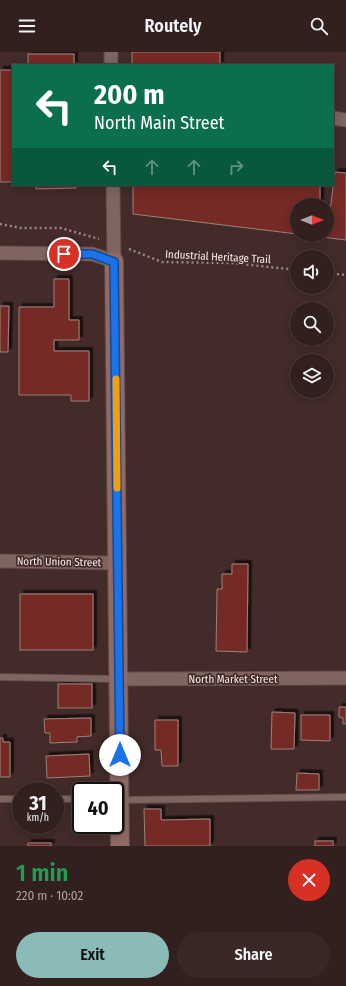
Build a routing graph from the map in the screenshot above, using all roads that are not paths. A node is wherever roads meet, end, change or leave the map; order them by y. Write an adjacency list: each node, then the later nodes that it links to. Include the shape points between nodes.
1 (110, 52): 2 (street)
2 (111, 64)
3 (334, 118): 4 (street)
4 (346, 120)
5 (113, 186): 7 (street)
6 (0, 253): 7 (street, via 92,254)
7 (114, 262): 9 (street)
8 (0, 561): 9 (street, North Union Street)
9 (117, 563): 12 (street)
10 (0, 677): 12 (lane)
11 (346, 678): 12 (street, North Market Street)
12 (120, 679): 13 (street)
13 (117, 782)
14 (346, 797): 17 (lane)
15 (0, 799): 16 (lane)
16 (12, 799)
17 (124, 800)
18 (119, 834): 19 (street)
19 (120, 846)

